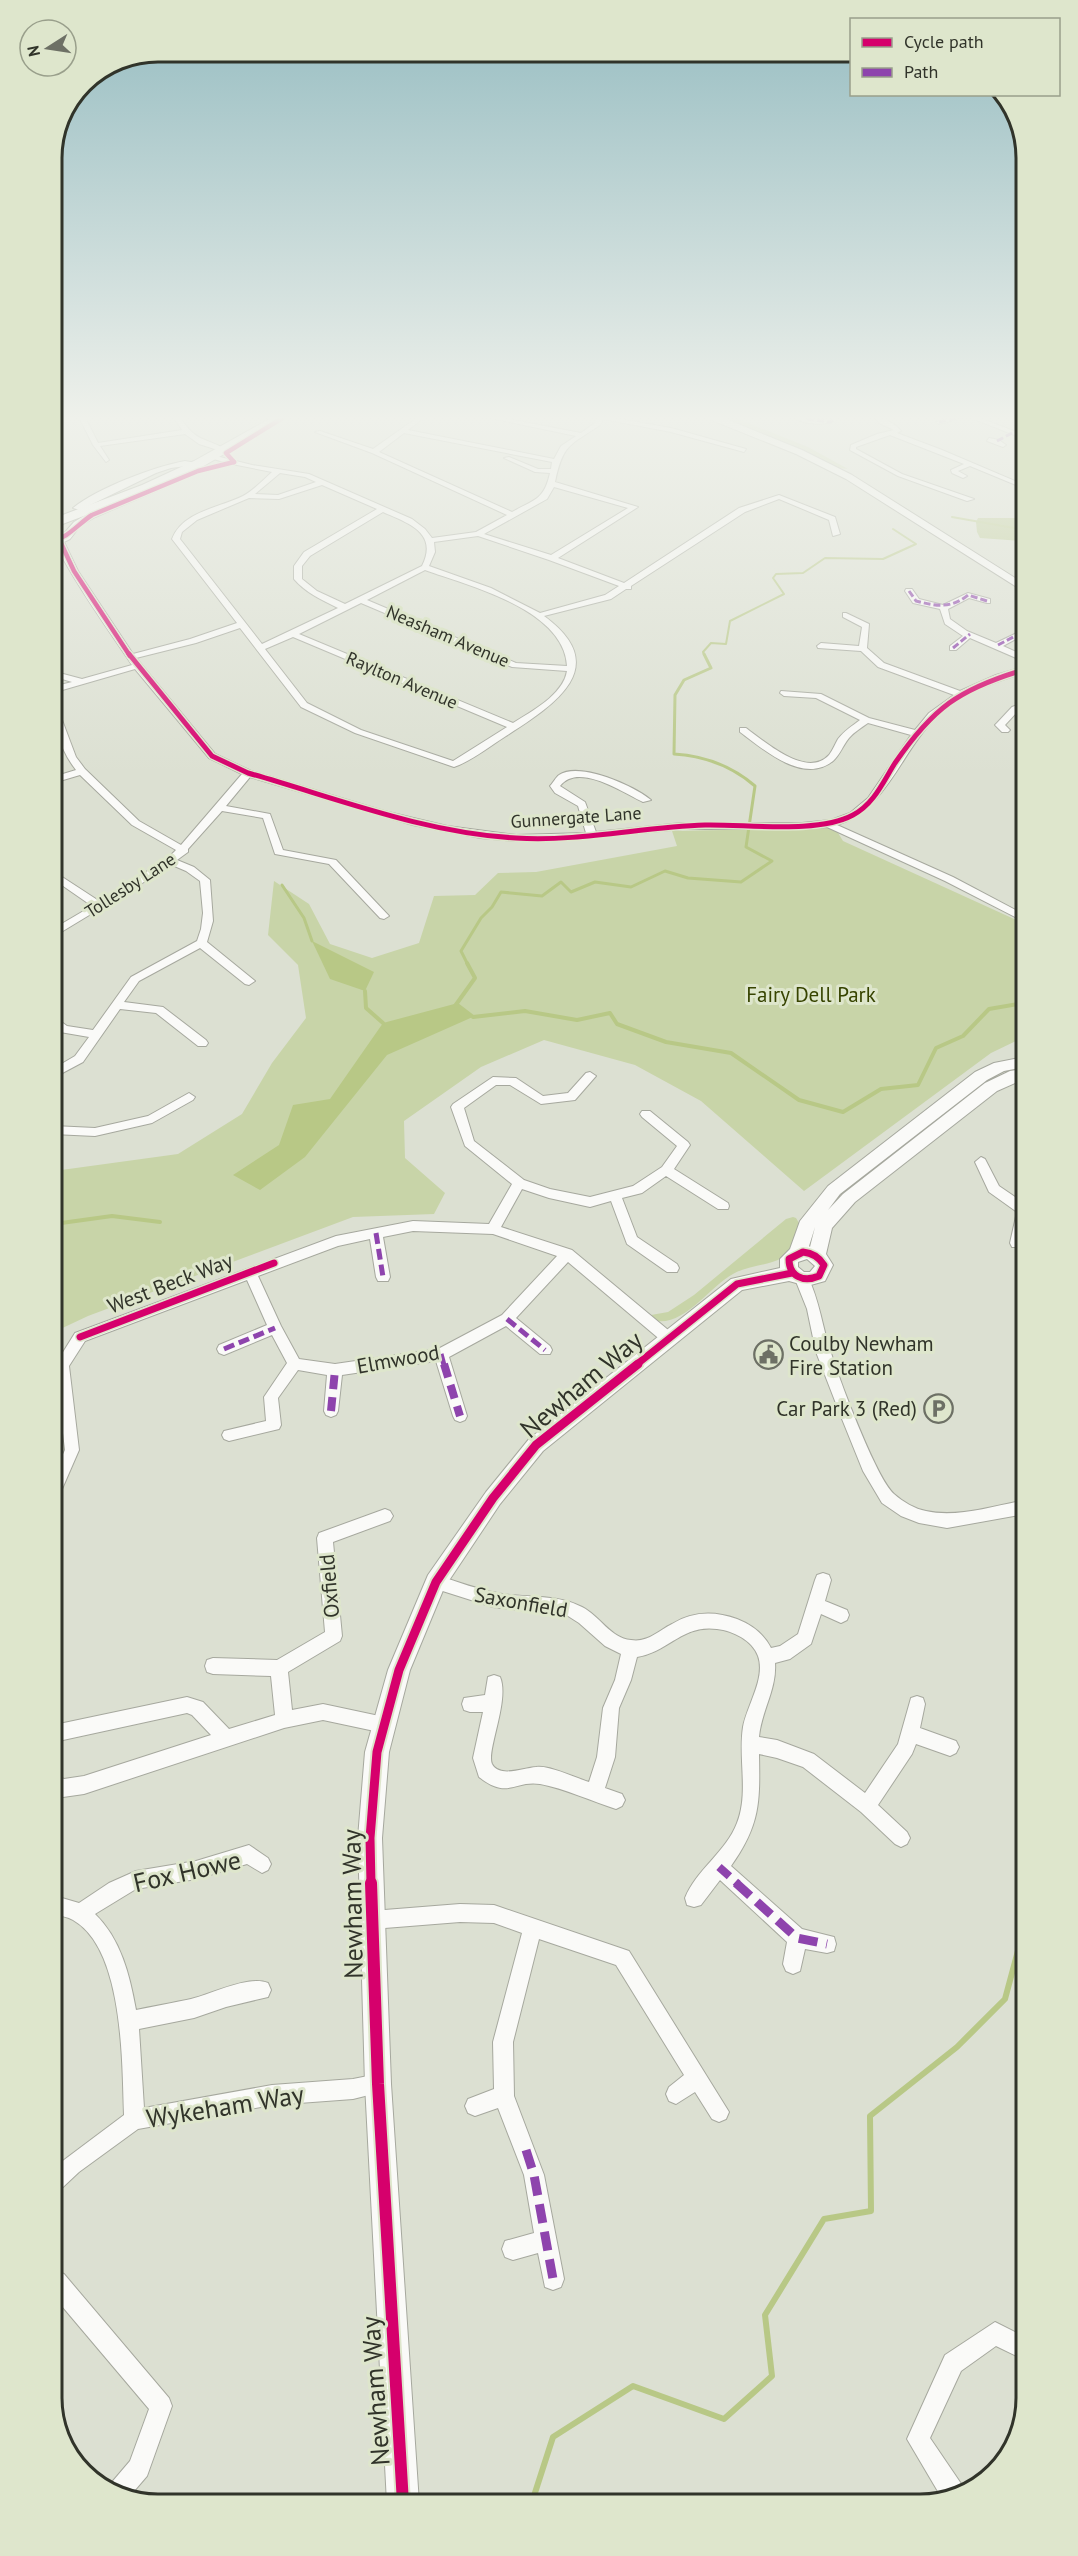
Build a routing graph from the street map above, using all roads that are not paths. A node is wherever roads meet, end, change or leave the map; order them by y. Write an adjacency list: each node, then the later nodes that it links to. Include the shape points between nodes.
1 (176, 536): 22 (street)
2 (337, 536): 18 (street, via 307,554 298,566 298,579 319,596)
3 (429, 536): 9 (street)
4 (460, 536): 9 (street)
5 (485, 536): 11 (street)
6 (587, 536): 11 (street)
7 (703, 536): 14 (street)
8 (942, 536): 13 (street)
9 (431, 540): 12 (street, via 431,558)
10 (62, 545): 32 (street, Gunnergate Lane)
11 (552, 558): 14 (street)
12 (425, 567): 16 (street); 20 (street)
13 (1016, 584)
14 (628, 587): 20 (street, via 608,597)
15 (909, 591): 19 (street, via 916,601)
16 (361, 600): 18 (street); 34 (street, Neasham Avenue, via 515,665)
17 (987, 602): 19 (street, via 968,595)
18 (346, 608): 23 (street)
19 (944, 608): 24 (street, via 950,624)
20 (540, 615): 34 (street, via 561,634 571,652)
21 (846, 615): 30 (street, via 866,626)
22 (240, 625): 28 (street); 32 (street)
23 (292, 634): 28 (street); 43 (street, Raylton Avenue)
24 (970, 634): 27 (street); 29 (street)
25 (1016, 636): 27 (street)
26 (821, 645): 30 (street)
27 (998, 645): 31 (street)
28 (258, 648): 43 (street, via 304,705 325,718 454,764)
29 (953, 648)
30 (863, 649): 40 (street, via 880,665)
31 (1016, 656)
32 (130, 657): 33 (street, Gunnergate Lane)
33 (137, 666): 37 (street); 52 (street, Gunnergate Lane, via 212,756)
34 (572, 669): 43 (street, via 567,684 552,700)
35 (1016, 672): 40 (street, Gunnergate Lane)
36 (62, 676): 37 (street)
37 (83, 682): 38 (street)
38 (62, 687)
39 (784, 693): 42 (street, via 818,696)
40 (960, 694): 47 (street, Gunnergate Lane, via 935,711)
41 (1016, 709): 45 (street, via 1000,725)
42 (866, 720): 47 (street); 49 (street, via 847,734 831,758 818,764 786,761)
43 (512, 726)
44 (743, 730): 49 (street)
45 (1005, 730)
46 (62, 731): 48 (street)
47 (915, 733): 56 (street, Gunnergate Lane, via 868,805)
48 (64, 737): 51 (street)
49 (753, 738): 50 (street)
50 (741, 742)
51 (82, 771): 53 (street); 58 (street, via 140,828)
52 (248, 773): 55 (street, Tollesby Lane); 57 (street, Gunnergate Lane, via 451,831 517,838)
53 (62, 777)
54 (646, 800): 57 (street, via 587,773 563,777 555,786 582,804)
55 (220, 808): 58 (street, Tollesby Lane); 63 (street, via 267,816 279,852 332,862)
56 (830, 825): 57 (street, Gunnergate Lane, via 657,827); 62 (street, Gunnergate Lane)
57 (591, 833)
58 (184, 850): 59 (street, Tollesby Lane)
59 (171, 861): 61 (street, Tollesby Lane); 65 (street, via 206,880 208,907)
60 (62, 880): 61 (street)
61 (99, 906): 64 (street, Tollesby Lane)
62 (1016, 914)
63 (384, 916)
64 (62, 929)
65 (201, 943): 66 (street); 67 (street, via 135,979)
66 (249, 981)
67 (116, 1005): 69 (street); 70 (street, via 159,1010)
68 (62, 1027): 69 (street)
69 (96, 1034): 72 (street, via 79,1059)
70 (202, 1043)
71 (1016, 1064): 89 (street, via 981,1076 834,1190 806,1226)
72 (62, 1069)
73 (1016, 1075): 87 (street, Newham Way, via 991,1087 849,1198 824,1226)
74 (590, 1076): 80 (street, via 571,1097 541,1100 512,1081 493,1081 458,1107 469,1143)
75 (189, 1097): 77 (street, via 152,1119 95,1132)
76 (646, 1114): 79 (street, via 684,1145)
77 (62, 1130)
78 (981, 1162): 83 (street, via 994,1189)
79 (666, 1170): 81 (street, via 637,1190); 82 (street)
80 (519, 1183): 81 (street, via 590,1202); 84 (street)
81 (615, 1196): 88 (street, via 633,1240)
82 (723, 1206)
83 (1016, 1206)
84 (493, 1228): 85 (street, West Beck Way, via 413,1226); 86 (street, West Beck Way)
85 (376, 1233): 90 (street, West Beck Way, via 336,1241); 91 (street)
86 (567, 1254): 92 (street, Elmwood); 94 (street, West Beck Way)
87 (817, 1256): 89 (street, Newham Way, via 810,1253); 89 (street, Newham Way, via 824,1264 822,1273 814,1279)
88 (672, 1268)
89 (797, 1268): 94 (street, Newham Way, via 737,1284); 104 (street, via 849,1419 887,1498 906,1511 946,1521)
90 (250, 1272): 93 (street); 103 (street, West Beck Way, via 80,1337 62,1365 72,1450)
91 (383, 1277)
92 (507, 1319): 96 (street); 97 (street, Elmwood)
93 (275, 1328): 95 (street); 98 (street)
94 (668, 1338): 107 (street, Newham Way, via 536,1445 493,1498)
95 (224, 1349)
96 (545, 1350)
97 (441, 1354): 99 (street, Elmwood); 101 (street)
98 (295, 1364): 99 (street, Elmwood); 102 (street, via 271,1397 274,1425)
99 (335, 1370): 100 (street)
100 (331, 1411)
101 (460, 1416)
102 (229, 1435)
103 (61, 1474)
104 (1016, 1509)
105 (386, 1516): 113 (street, Oxfield, via 325,1538 334,1636)
106 (823, 1580): 108 (street)
107 (436, 1582): 110 (street, Saxonfield, via 480,1597 568,1608 584,1615 612,1643); 119 (street, Newham Way, via 399,1670)
108 (816, 1605): 109 (street); 111 (street, via 805,1639 784,1653)
109 (841, 1615)
110 (630, 1648): 111 (street, via 660,1642 686,1625 706,1621 728,1623 744,1630); 126 (street, via 612,1708 606,1757)
111 (767, 1658): 123 (street, via 767,1683 752,1719)
112 (213, 1666): 113 (street)
113 (279, 1668): 118 (street)
114 (494, 1683): 115 (street)
115 (492, 1703): 116 (street); 126 (street, via 482,1758 485,1771 495,1779 539,1775)
116 (470, 1704)
117 (917, 1704): 121 (street)
118 (284, 1720): 119 (street, via 323,1712); 122 (street)
119 (384, 1725): 135 (street, Newham Way, via 370,1838)
120 (61, 1731): 122 (street, via 187,1705 197,1708)
121 (910, 1733): 124 (street); 128 (street, via 906,1748)
122 (226, 1739): 125 (street, via 84,1785)
123 (750, 1744): 128 (street, via 808,1760); 131 (street, via 746,1824)
124 (950, 1747)
125 (61, 1787)
126 (596, 1791): 127 (street)
127 (616, 1800)
128 (867, 1806): 129 (street)
129 (901, 1838)
130 (262, 1864): 134 (street, Fox Howe, via 249,1854 183,1874 129,1882)
131 (718, 1867): 132 (street); 137 (street)
132 (694, 1898)
133 (61, 1907): 134 (street)
134 (81, 1913): 141 (street, via 104,1936 120,1974)
135 (372, 1920): 136 (street, via 494,1914); 143 (street, Newham Way)
136 (532, 1929): 142 (street, via 621,1958); 145 (street, via 503,2042)
137 (796, 1938): 138 (street); 139 (street)
138 (827, 1944)
139 (793, 1964)
140 (261, 1990): 141 (street)
141 (128, 2021): 148 (street)
142 (697, 2077): 144 (street); 147 (street)
143 (378, 2084): 148 (street, Wykeham Way, via 272,2095); 157 (street, Newham Way)
144 (676, 2094)
145 (504, 2096): 146 (street); 150 (street, via 534,2175)
146 (475, 2106)
147 (719, 2112)
148 (134, 2120): 149 (street, Wykeham Way)
149 (61, 2175)
150 (546, 2240): 151 (street); 152 (street)
151 (513, 2249)
152 (553, 2279)
153 (61, 2288): 155 (street, via 161,2406 139,2468)
154 (1016, 2344): 156 (street, via 995,2333 953,2363 918,2439)
155 (121, 2487)
156 (950, 2490)
157 (403, 2494)

